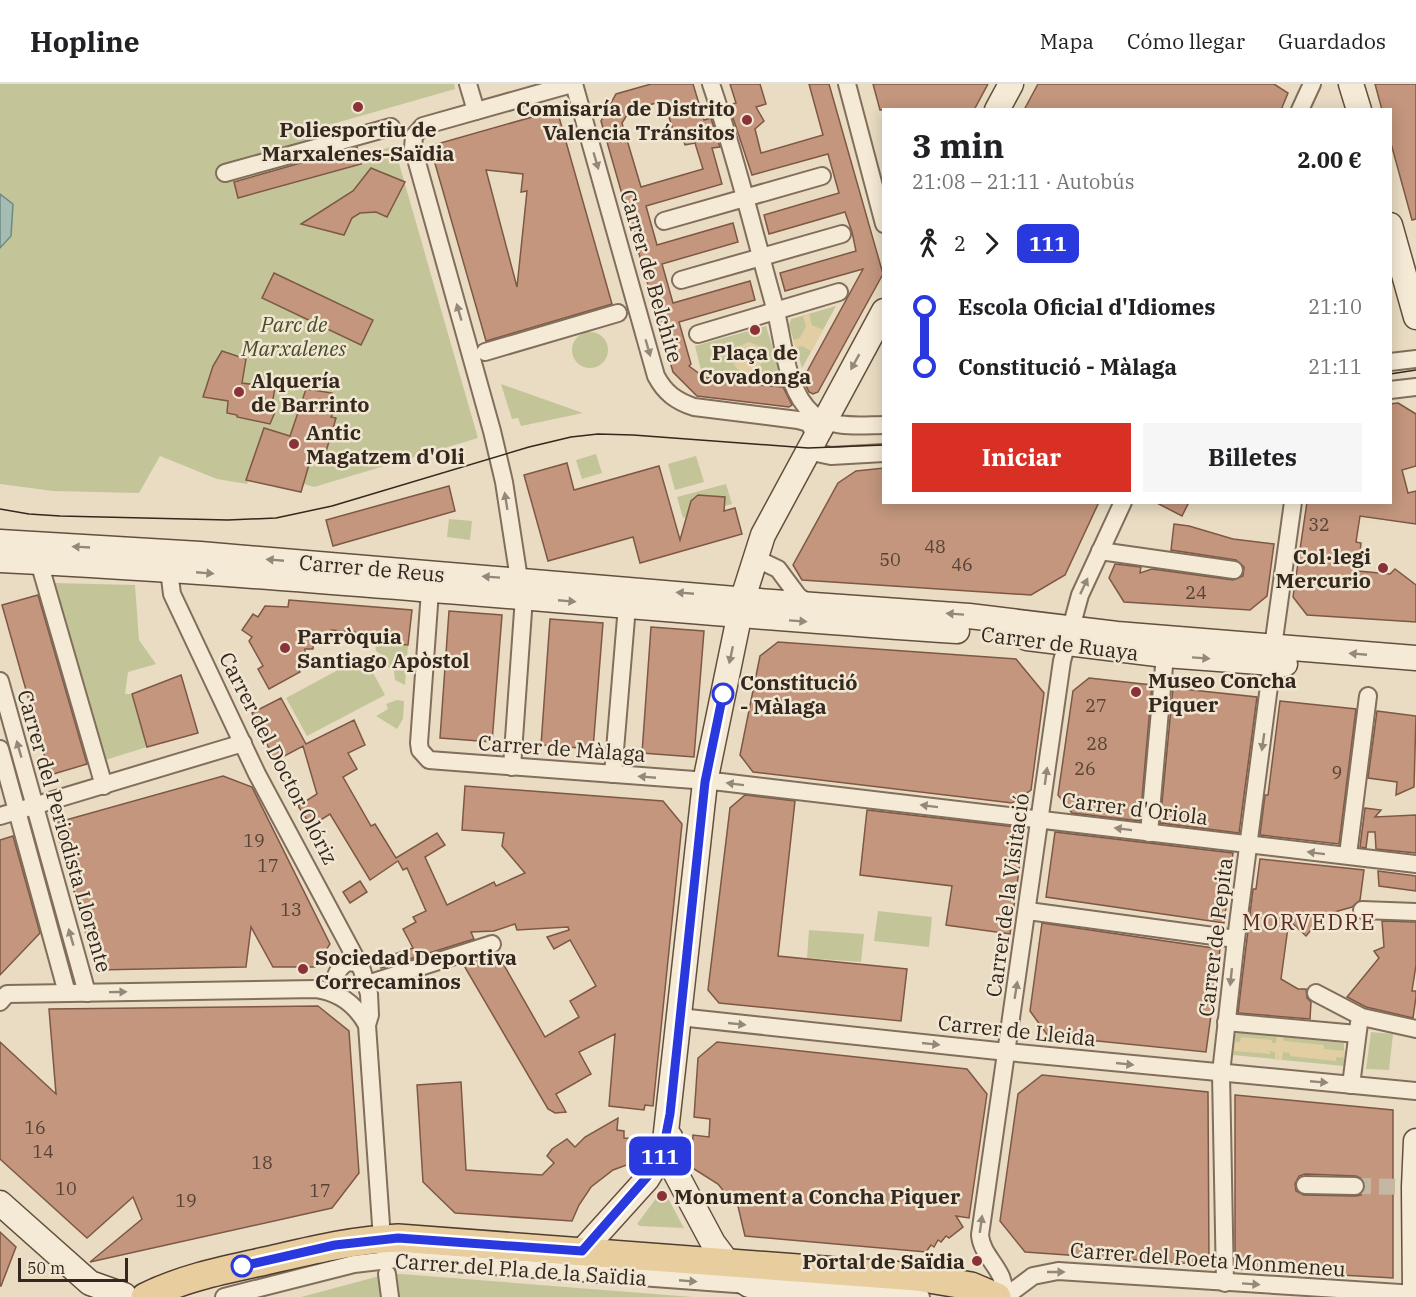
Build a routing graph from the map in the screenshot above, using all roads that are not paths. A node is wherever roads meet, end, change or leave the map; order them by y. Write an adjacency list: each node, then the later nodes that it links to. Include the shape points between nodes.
1 (468, 84): 12 (street)
2 (573, 84): 8 (street); 35 (street, Carrer de Belchite, one-way to 35, via 662,387 681,403 694,407)
3 (711, 84): 16 (street)
4 (847, 84): 17 (street)
5 (1011, 84): 9 (street)
6 (1312, 84): 10 (street)
7 (1351, 84): 11 (street)
8 (530, 89): 12 (street)
9 (998, 108)
10 (1300, 108)
11 (1358, 108)
12 (476, 111): 46 (street, one-way to 12, via 498,456 413,148 414,136 423,126)
13 (391, 127): 14 (street)
14 (225, 173)
15 (822, 176): 16 (street)
16 (744, 198): 18 (street); 21 (street)
17 (882, 216)
18 (664, 221)
19 (1392, 232): 27 (street)
20 (842, 234): 21 (street)
21 (760, 257): 22 (street); 24 (street)
22 (681, 280)
23 (839, 292): 24 (street)
24 (776, 311): 28 (street); 35 (street, via 791,378)
25 (618, 313): 29 (street)
26 (882, 314): 35 (street, one-way to 35)
27 (1416, 317)
28 (698, 334)
29 (485, 352)
30 (1416, 359): 31 (street)
31 (1392, 362)
32 (1416, 387): 33 (street)
33 (1392, 390)
34 (882, 425): 35 (street)
35 (810, 426): 36 (street, via 831,456); 41 (street)
36 (882, 453)
37 (1122, 504): 40 (street, Carrer de la Visitació)
38 (1293, 504): 53 (street, Carrer de Pepita)
39 (0, 542): 46 (street, Carrer de Reus, one-way to 39, via 152,550)
40 (1100, 551): 45 (street); 51 (street, Carrer de la Visitació, one-way to 40, via 1080,595)
41 (755, 558): 48 (street, via 778,569); 50 (street)
42 (0, 560): 43 (street, Carrer de Reus)
43 (39, 562): 44 (street, Carrer de Reus); 63 (street)
44 (169, 570): 47 (street, Carrer de Reus, one-way to 47); 58 (street, Carrer del Doctor Olóriz, via 172,594)
45 (1234, 570)
46 (521, 588): 47 (street, Carrer de Reus); 49 (street, Carrer de Reus, one-way to 49); 50 (street, Carrer de Reus, one-way to 46); 60 (street)
47 (430, 591): 60 (street, Carrer de Màlaga, via 420,750 429,760)
48 (809, 604): 50 (street, Carrer de Ruaya); 51 (street, Carrer de Ruaya, one-way to 48, via 969,616)
49 (627, 606): 50 (street, Carrer de Reus); 61 (street)
50 (741, 607): 51 (street, Carrer de Ruaya, one-way to 51, via 966,632); 62 (street, one-way to 62)
51 (1069, 636): 52 (street, Carrer de Ruaya); 53 (street, Carrer de Ruaya); 67 (street, Carrer de la Visitació, one-way to 51, via 1062,661)
52 (1165, 655): 53 (street, Carrer de Ruaya, one-way to 53); 68 (street)
53 (1273, 655): 54 (street, Carrer de Ruaya, one-way to 53); 55 (street, Carrer de Ruaya); 69 (street, Carrer de Pepita, one-way to 69)
54 (1416, 658)
55 (1416, 675)
56 (0, 681): 64 (street, Carrer del Periodista Llorente, one-way to 56)
57 (1368, 696): 70 (street)
58 (243, 743): 63 (street); 77 (street, Carrer del Doctor Olóriz)
59 (0, 749): 65 (street, Carrer del Periodista Llorente)
60 (512, 767): 61 (street, Carrer de Màlaga)
61 (613, 774): 62 (street, Carrer de Màlaga, one-way to 61)
62 (705, 782): 67 (street, Carrer d'Oriola, one-way to 62); 84 (street)
63 (104, 786): 64 (street)
64 (35, 806): 65 (street); 80 (street, Carrer del Periodista Llorente, one-way to 64)
65 (17, 811): 66 (street); 79 (street, Carrer del Periodista Llorente)
66 (0, 816)
67 (1040, 819): 68 (street, Carrer d'Oriola, one-way to 67); 73 (street, Carrer de la Visitació)
68 (1149, 833): 69 (street, Carrer d'Oriola)
69 (1249, 845): 71 (street, Carrer d'Oriola, one-way to 69); 75 (street, Carrer de Pepita)
70 (1349, 847)
71 (1416, 864)
72 (1362, 910): 74 (street)
73 (1028, 911): 75 (street); 90 (street, Carrer de la Visitació, one-way to 73)
74 (1416, 912)
75 (1236, 939): 86 (street, Carrer de Pepita, one-way to 86)
76 (492, 944): 78 (street)
77 (358, 963): 78 (street, Carrer del Doctor Olóriz); 82 (street, via 347,962 340,967 334,982)
78 (368, 989): 82 (street, via 361,1000); 87 (street, Carrer del Doctor Olóriz)
79 (67, 993): 80 (street); 83 (street, via 7,994)
80 (87, 993): 82 (street, one-way to 82, via 316,989)
81 (1316, 993): 85 (street)
82 (342, 998): 87 (street, via 361,1014)
83 (0, 1002)
84 (679, 1017): 90 (street, Carrer de Lleida, one-way to 90); 94 (street)
85 (1362, 1017): 88 (street); 89 (street)
86 (1226, 1022): 89 (street); 91 (street, Carrer de Pepita)
87 (367, 1025): 100 (street, Carrer del Doctor Olóriz)
88 (1416, 1029)
89 (1357, 1034): 92 (street)
90 (1007, 1052): 91 (street, Carrer de Lleida, one-way to 91); 112 (street, Carrer de la Visitació, one-way to 90, via 1003,1281 984,1250 980,1235)
91 (1221, 1073): 92 (street, Carrer de Lleida, one-way to 92); 104 (street, Carrer de Pepita)
92 (1351, 1086): 93 (street, Carrer de Lleida)
93 (1416, 1091)
94 (670, 1114): 99 (street, Carrer del Pla de la Saïdia, via 663,1150 654,1169); 101 (street, via 673,1168)
95 (1416, 1141): 106 (street)
96 (1305, 1185): 97 (street)
97 (1355, 1186)
98 (0, 1203): 105 (street, via 90,1283)
99 (582, 1251): 100 (main road, Carrer del Pla de la Saïdia, via 416,1238); 101 (main road, Carrer del Pla de la Saïdia)
100 (388, 1257): 102 (street, Carrer del Pla de la Saïdia, one-way to 102); 105 (main road, Carrer del Pla de la Saïdia, via 335,1245); 107 (street, Carrer del Pla de la Saïdia); 108 (street, Carrer del Doctor Olóriz)
101 (726, 1263): 102 (street); 111 (main road, Carrer del Pla de la Saïdia, via 938,1280 971,1286)
102 (749, 1285): 103 (street, Carrer del Pla de la Saïdia)
103 (820, 1292): 109 (street, Carrer del Pla de la Saïdia); 110 (street, Carrer del Pla de la Saïdia)
104 (1228, 1292): 106 (street, Carrer del Poeta Monmeneu, one-way to 106); 112 (street, Carrer del Poeta Monmeneu, one-way to 104, via 1033,1276 1051,1272)
105 (136, 1295)
106 (1416, 1295)
107 (224, 1297)
108 (390, 1297)
109 (865, 1297)
110 (921, 1297)
111 (998, 1297)
112 (1004, 1297)

